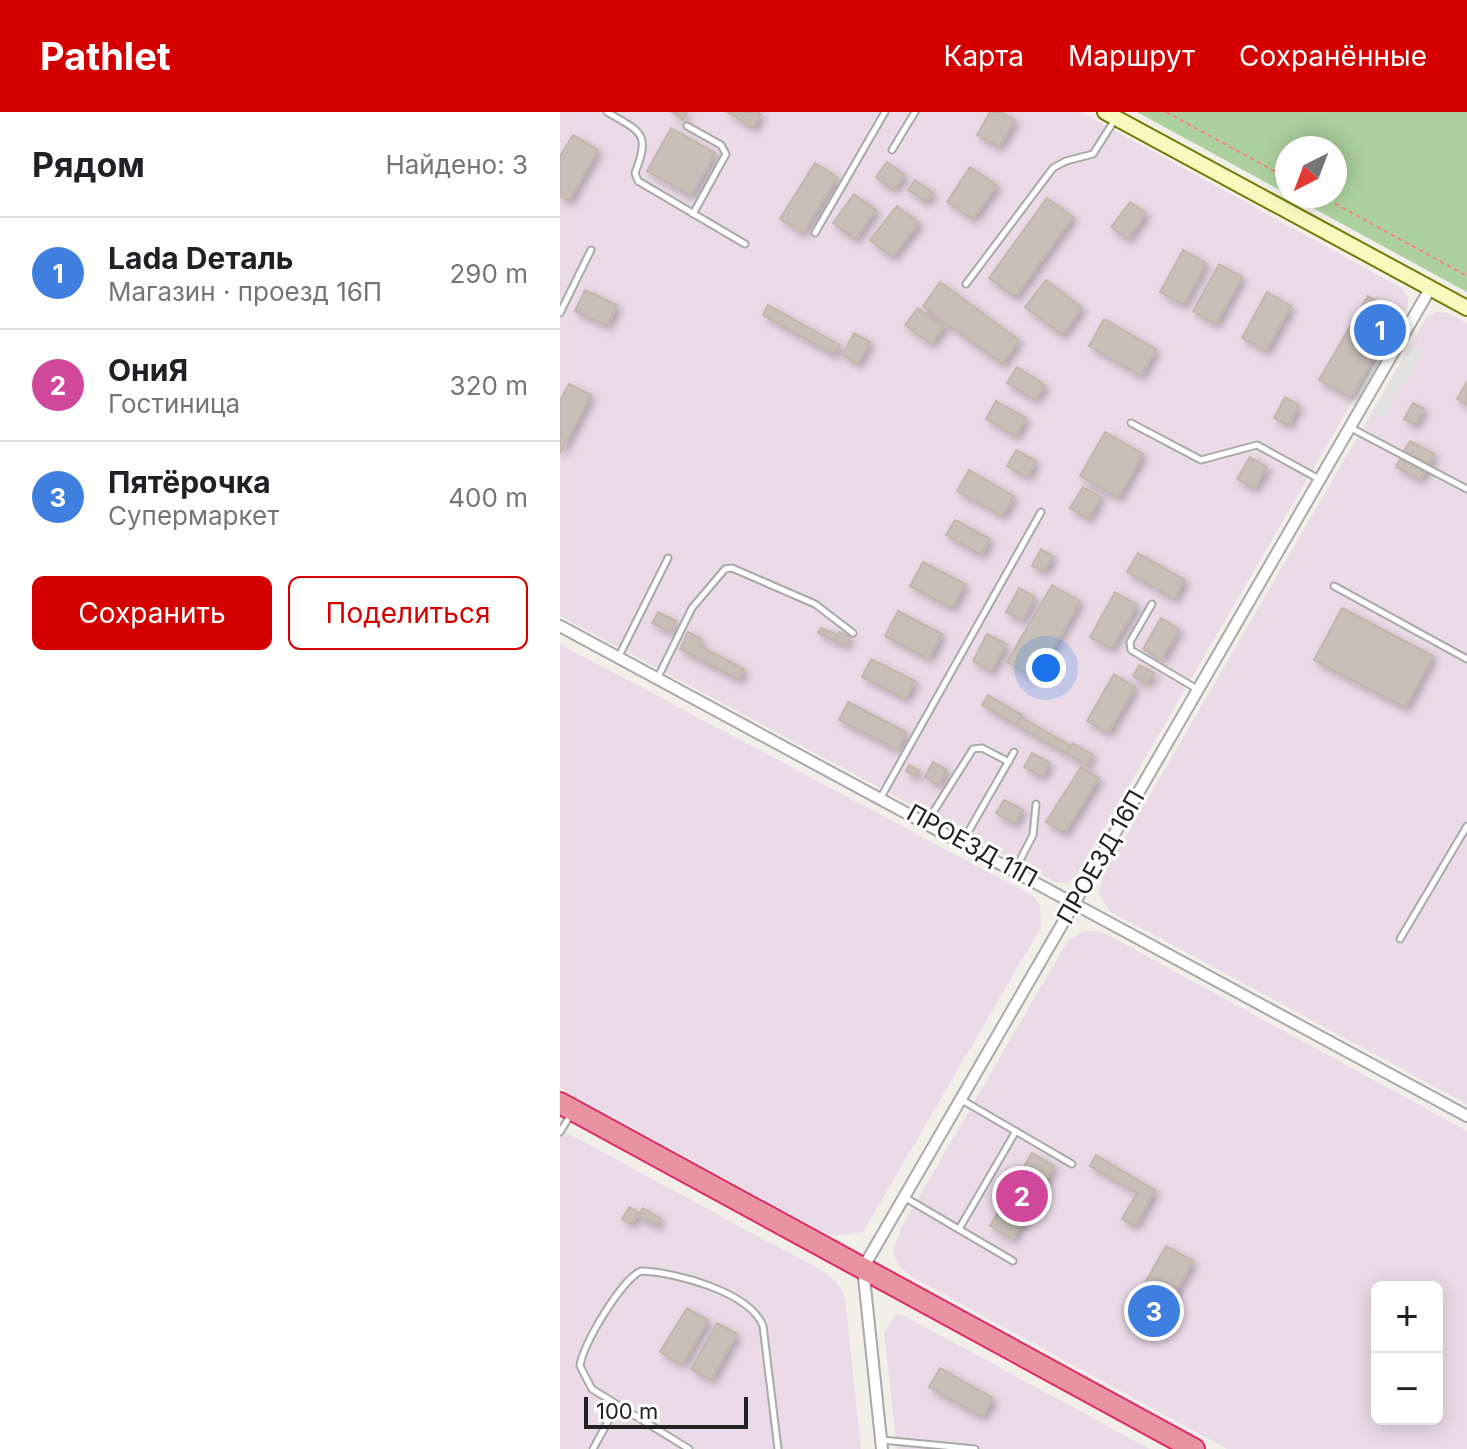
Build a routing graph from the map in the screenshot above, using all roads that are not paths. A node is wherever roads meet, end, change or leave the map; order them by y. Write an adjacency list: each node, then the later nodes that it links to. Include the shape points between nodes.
1 (607, 112): 7 (lane, via 632,126 644,141 635,173 638,181)
2 (885, 112): 8 (lane)
3 (915, 112): 6 (lane)
4 (1111, 115): 11 (lane, via 1093,154 1053,168); 12 (main road)
5 (687, 126): 7 (lane, via 721,145 726,154)
6 (892, 150)
7 (693, 214): 9 (lane)
8 (815, 233)
9 (745, 244)
10 (591, 250): 14 (lane)
11 (966, 284)
12 (1430, 289): 13 (main road); 16 (street, ПРОЕЗД 16П)
13 (1467, 308)
14 (560, 313)
15 (1131, 423): 17 (lane, via 1201,460 1257,445)
16 (1350, 427): 17 (street, ПРОЕЗД 16П); 18 (lane)
17 (1319, 480): 28 (street, ПРОЕЗД 16П)
18 (1467, 489)
19 (1041, 512): 31 (lane)
20 (668, 558): 25 (lane)
21 (1334, 586): 26 (lane)
22 (1152, 604): 28 (lane, via 1130,642 1131,650)
23 (560, 626): 25 (street, ПРОЕЗД 11П)
24 (853, 633): 27 (lane, via 815,604 725,569 692,608)
25 (618, 657): 27 (street, ПРОЕЗД 11П)
26 (1467, 659)
27 (658, 678): 31 (street, ПРОЕЗД 11П)
28 (1198, 689): 37 (street, ПРОЕЗД 16П)
29 (1014, 752): 30 (lane)
30 (1009, 762): 33 (lane, via 973,749); 35 (lane)
31 (881, 797): 33 (street, ПРОЕЗД 11П)
32 (1036, 804): 36 (lane, via 1033,835)
33 (927, 822): 35 (street, ПРОЕЗД 11П)
34 (1467, 826): 38 (lane)
35 (963, 841): 36 (street, ПРОЕЗД 11П)
36 (1015, 870): 37 (street, ПРОЕЗД 11П)
37 (1074, 902): 39 (street, ПРОЕЗД 16П); 41 (street, ПРОЕЗД 11П)
38 (1400, 939)
39 (960, 1099): 42 (lane); 45 (street, ПРОЕЗД 16П)
40 (567, 1107): 43 (lane); 48 (highway)
41 (1467, 1116)
42 (1016, 1131): 44 (lane); 46 (lane)
43 (560, 1132)
44 (1072, 1164)
45 (904, 1197): 46 (lane); 48 (street, ПРОЕЗД 16П)
46 (959, 1229): 47 (lane)
47 (1013, 1261)
48 (863, 1268): 50 (street); 55 (highway)
49 (617, 1405): 51 (lane); 52 (lane); 53 (lane, via 584,1379 581,1356 634,1274 652,1271 687,1278 750,1308 760,1319)
50 (882, 1444): 54 (lane)
51 (593, 1449)
52 (689, 1449)
53 (778, 1449)
54 (975, 1449)
55 (1194, 1449)

